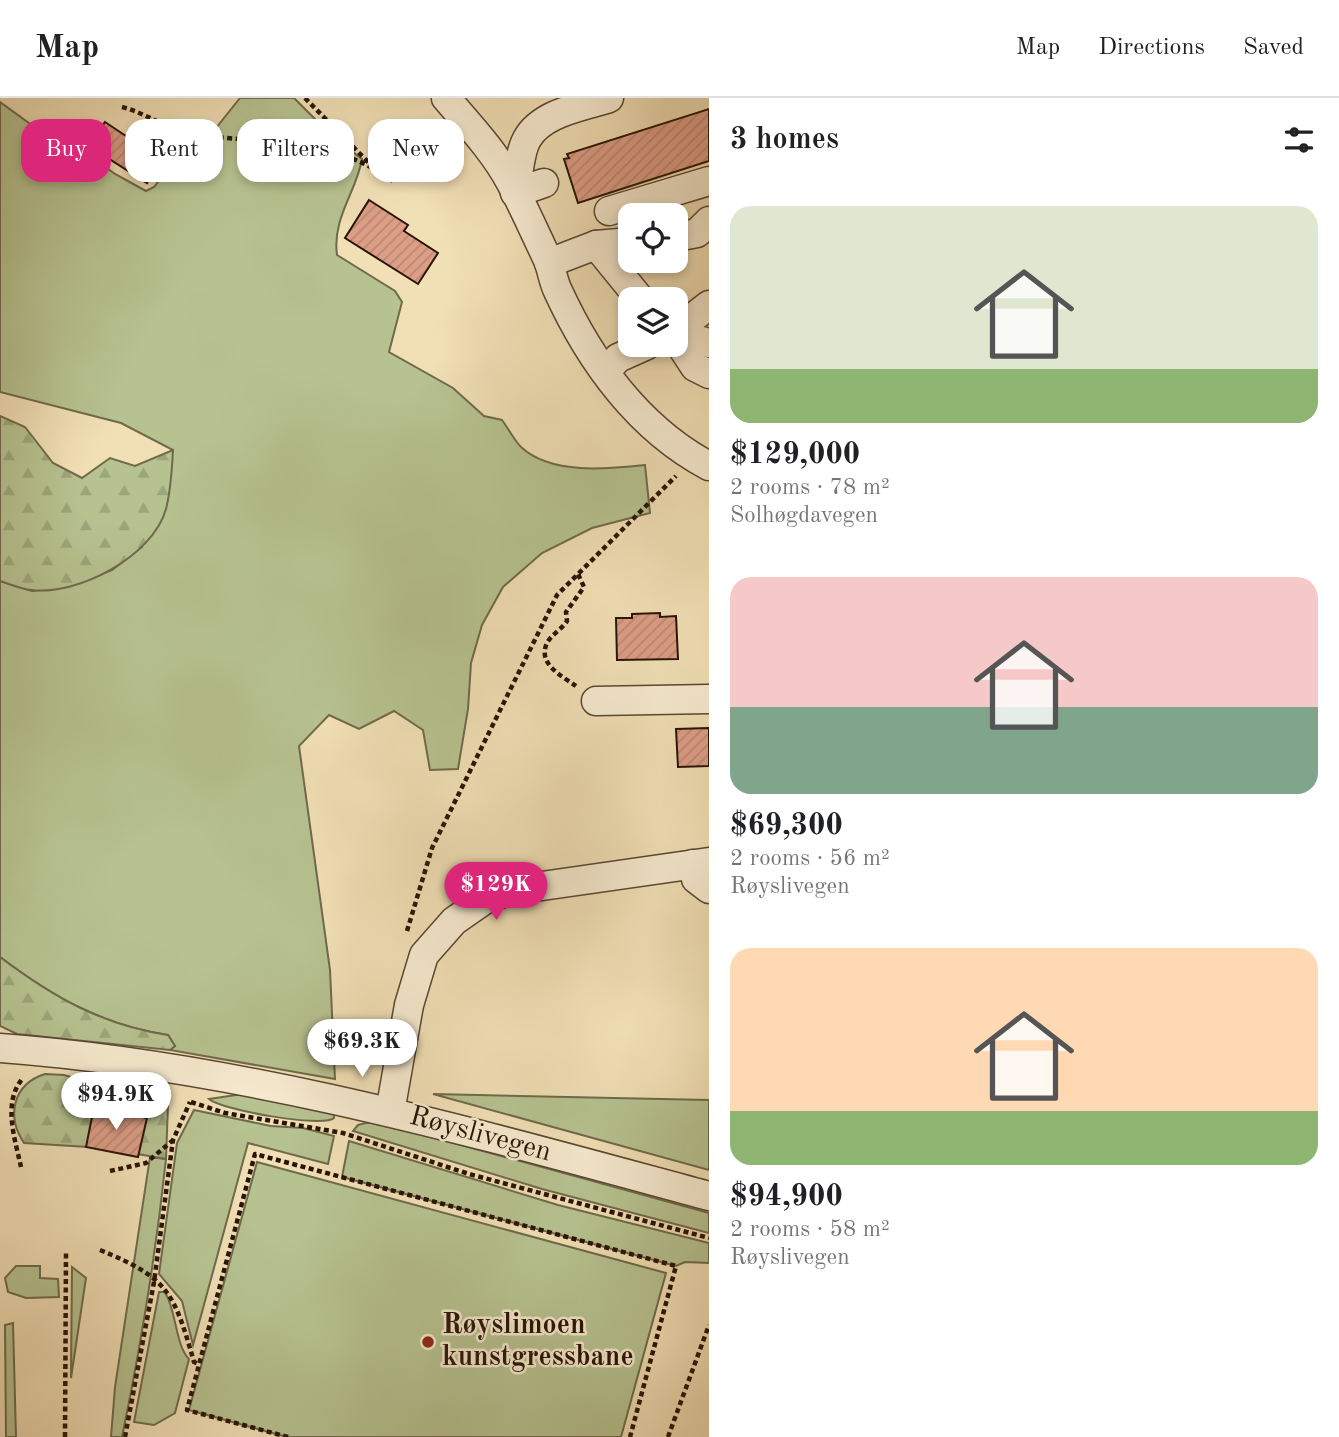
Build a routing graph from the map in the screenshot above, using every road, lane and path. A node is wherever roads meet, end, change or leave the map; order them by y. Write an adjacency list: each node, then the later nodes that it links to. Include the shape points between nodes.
1 (305, 98): 5 (path)
2 (446, 98): 8 (street, via 494,155)
3 (609, 98): 8 (street, via 551,117 535,129 526,140)
4 (122, 107): 6 (path, via 190,134 280,140 319,147)
5 (368, 162)
6 (368, 165)
7 (544, 183): 8 (street)
8 (515, 193): 14 (street)
9 (707, 206): 10 (street); 11 (street, via 697,233)
10 (609, 211)
11 (688, 235)
12 (618, 243): 13 (street)
13 (596, 245): 14 (street); 15 (street)
14 (549, 263): 22 (street, via 557,289)
15 (630, 287)
16 (709, 305): 17 (street)
17 (688, 323)
18 (688, 337): 19 (street)
19 (709, 343)
20 (688, 355): 23 (street, via 695,367)
21 (620, 357): 22 (street)
22 (605, 372): 24 (street, via 633,409)
23 (709, 374)
24 (701, 462): 25 (path)
25 (578, 574): 27 (path, via 584,587 566,611 567,621 547,643 545,658 550,667); 30 (path, via 557,596 432,848)
26 (709, 699): 27 (street)
27 (596, 701)
28 (701, 863): 29 (street, via 696,879); 35 (street, via 514,890 487,898 454,921 424,955 409,1005)
29 (709, 889)
30 (404, 943)
31 (0, 1048): 35 (street, Røyslivegen, via 96,1055 190,1069)
32 (30, 1075): 37 (path, via 13,1092 12,1126)
33 (180, 1099): 34 (path)
34 (190, 1102): 36 (path); 40 (path, via 225,1113 343,1133 469,1174)
35 (390, 1112): 39 (street, Røyslivegen)
36 (173, 1140): 38 (path, via 146,1163); 43 (path)
37 (21, 1167)
38 (110, 1171)
39 (709, 1196)
40 (709, 1238)
41 (66, 1250): 46 (path)
42 (100, 1250): 43 (path, via 141,1266)
43 (155, 1282): 45 (path, via 173,1298 194,1362); 47 (path)
44 (709, 1325): 50 (path)
45 (199, 1364): 48 (path, via 187,1410); 49 (path, via 255,1154 676,1266)
46 (65, 1437)
47 (125, 1437)
48 (288, 1437)
49 (630, 1437)
50 (668, 1437)

